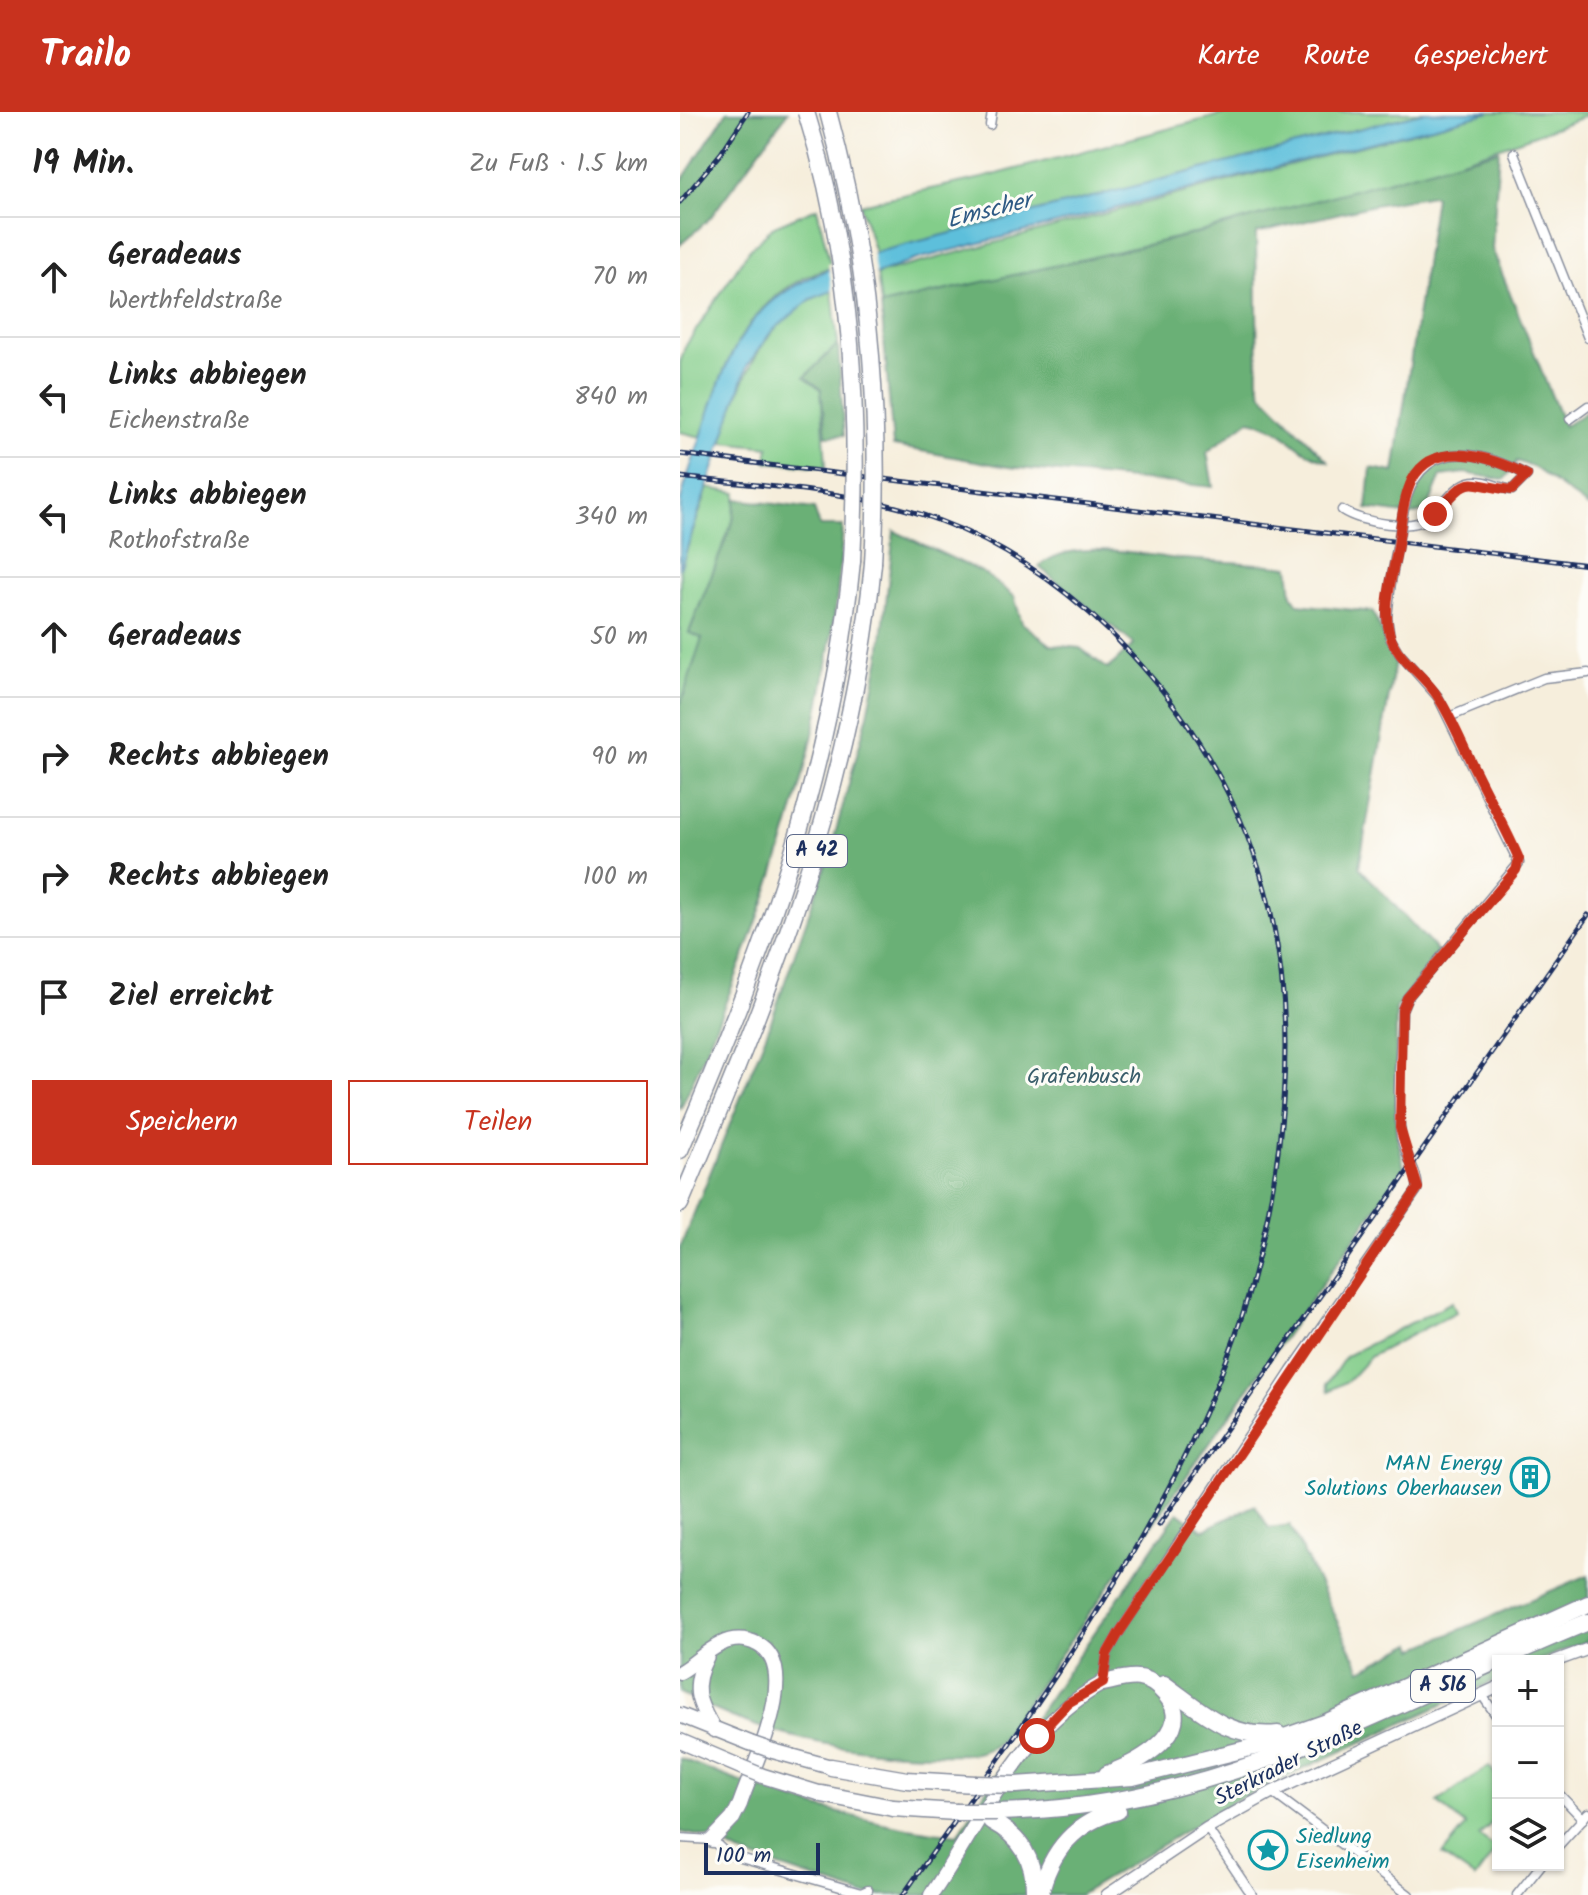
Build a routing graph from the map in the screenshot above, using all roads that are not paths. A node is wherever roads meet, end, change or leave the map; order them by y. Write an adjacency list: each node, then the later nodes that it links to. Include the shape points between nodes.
1 (806, 112): 12 (highway, A 42, bridge, via 830,206 850,329 856,436 852,561 833,699 804,822 746,991)
2 (828, 112): 13 (highway, A 42, bridge, via 851,204 870,324 877,469 873,563 857,686 824,828 766,997)
3 (992, 112): 4 (street)
4 (990, 125)
5 (1514, 153): 6 (street)
6 (1588, 338)
7 (1588, 406): 8 (street)
8 (1570, 419)
9 (1342, 510): 11 (street, bridge, via 1366,519 1418,524 1467,483 1512,490 1527,475 1484,458 1440,457 1416,474 1404,508 1391,582 1387,618 1390,638)
10 (1588, 673): 11 (street, via 1544,678)
11 (1449, 717): 20 (street, via 1519,863 1402,1010 1400,1128 1417,1190 1119,1633 1107,1654)
12 (680, 1150)
13 (680, 1204)
14 (1588, 1606): 26 (highway, A 516)
15 (1588, 1622): 31 (highway, A 516, via 1331,1736)
16 (1588, 1649): 18 (street)
17 (709, 1652): 19 (main road); 25 (main road, via 695,1693); 40 (main road, via 729,1641 754,1642 770,1654 779,1678 740,1804)
18 (1564, 1658)
19 (680, 1672)
20 (1103, 1683): 26 (highway, via 1124,1674 1145,1674 1219,1725 1249,1734); 30 (highway, via 1134,1677 1150,1681 1171,1701 1173,1720 1163,1742 1142,1759); 43 (main road, via 1068,1703 1042,1730)
21 (1492, 1690): 22 (street, Sterkrader Straße)
22 (1482, 1695): 23 (street); 32 (street, Sterkrader Straße)
23 (1492, 1709)
24 (680, 1715): 25 (main road)
25 (714, 1730): 29 (main road, bridge)
26 (1291, 1736): 30 (highway, A 516, via 1193,1765)
27 (680, 1741): 28 (main road)
28 (687, 1747): 33 (main road, bridge)
29 (831, 1767): 30 (highway, A 516, bridge, via 975,1784)
30 (1086, 1781)
31 (1194, 1785): 35 (highway, A 516, via 1085,1807); 44 (highway, via 1176,1796 1103,1814 1078,1829 1054,1857)
32 (1272, 1792): 37 (street, Sterkrader Straße); 47 (street)
33 (822, 1794): 35 (highway, bridge, via 893,1808)
34 (1564, 1798): 36 (street)
35 (994, 1816): 44 (highway, via 1027,1854)
36 (1585, 1816): 39 (street)
37 (1207, 1828): 45 (street, Sterkrader Straße); 46 (street)
38 (680, 1838): 40 (street)
39 (1564, 1839)
40 (712, 1840): 42 (street, via 727,1854 861,1893)
41 (1536, 1871): 48 (street)
42 (868, 1890)
43 (936, 1893)
44 (1037, 1895)
45 (1107, 1895)
46 (1252, 1895)
47 (1409, 1895)
48 (1517, 1895)

